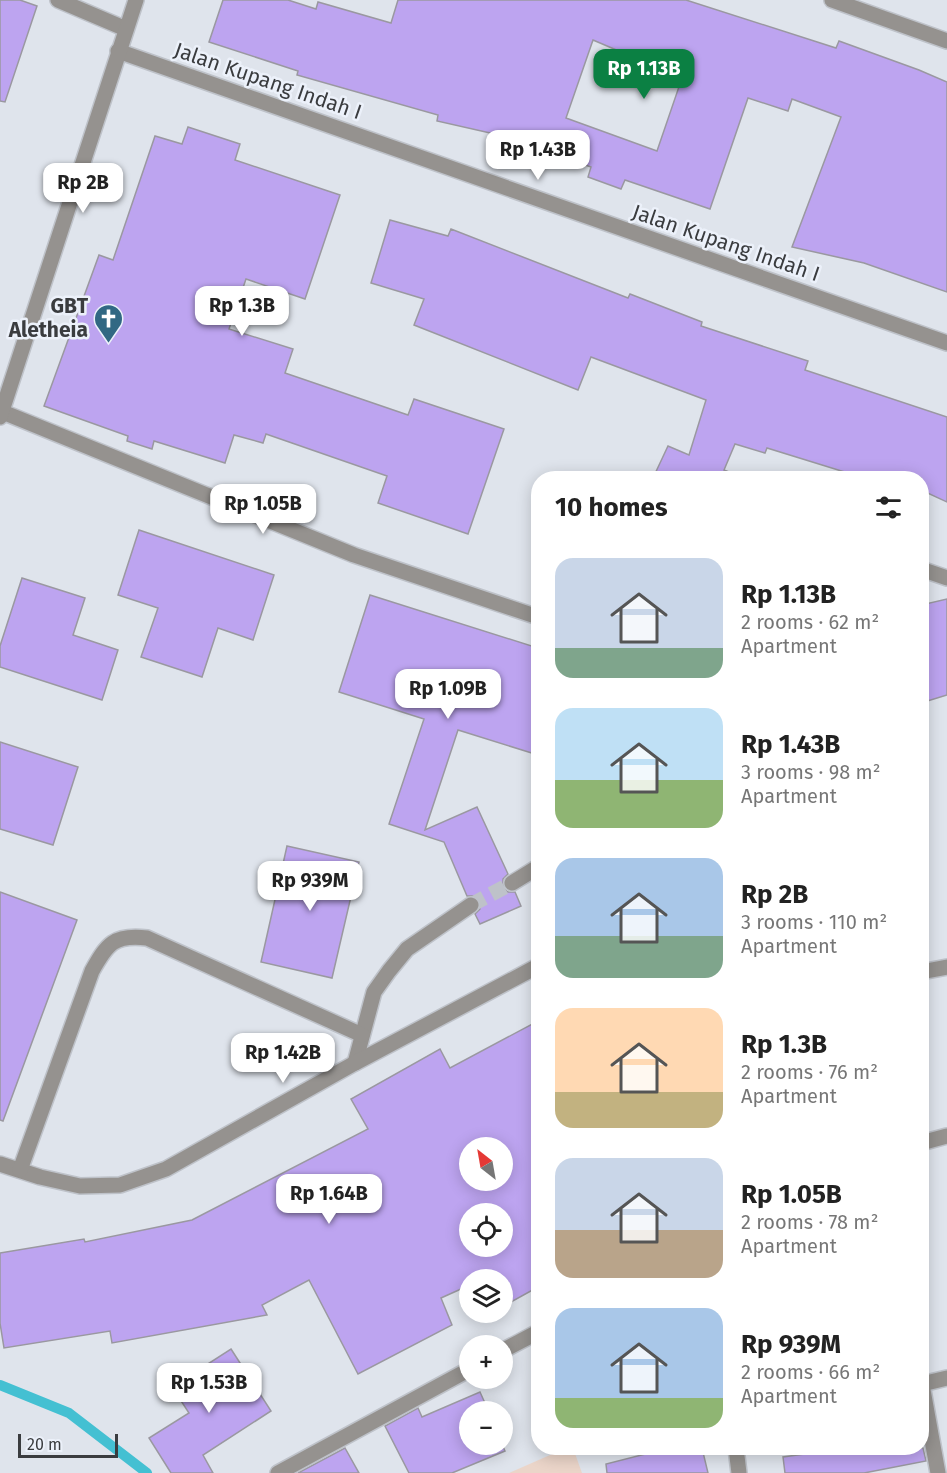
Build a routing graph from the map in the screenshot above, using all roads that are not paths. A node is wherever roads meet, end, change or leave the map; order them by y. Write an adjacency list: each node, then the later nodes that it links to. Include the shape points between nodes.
1 (58, 0): 4 (street)
2 (136, 0): 4 (street)
3 (832, 0): 5 (street)
4 (126, 29): 6 (street)
5 (947, 41)
6 (118, 51): 7 (street, Jalan Kupang Indah I); 8 (street)
7 (947, 343)
8 (1, 413): 11 (street, via 354,555)
9 (929, 572): 10 (street)
10 (947, 578)
11 (531, 614)
12 (531, 871): 13 (street)
13 (512, 883)
14 (471, 905): 18 (street, via 407,949 374,992)
15 (947, 967): 17 (street)
16 (531, 970): 19 (street)
17 (929, 970)
18 (362, 1035): 19 (street); 23 (street, via 147,938 128,936 111,942 92,971)
19 (355, 1063): 23 (street, via 166,1169 120,1185 80,1186)
20 (947, 1136): 21 (street)
21 (929, 1141)
22 (0, 1164): 23 (street)
23 (20, 1170)
24 (531, 1336): 25 (street)
25 (513, 1345)
26 (459, 1375): 31 (street)
27 (947, 1378): 28 (street)
28 (929, 1381)
29 (929, 1425): 33 (street)
30 (737, 1455): 32 (street)
31 (278, 1473)
32 (739, 1473)
33 (938, 1473)

